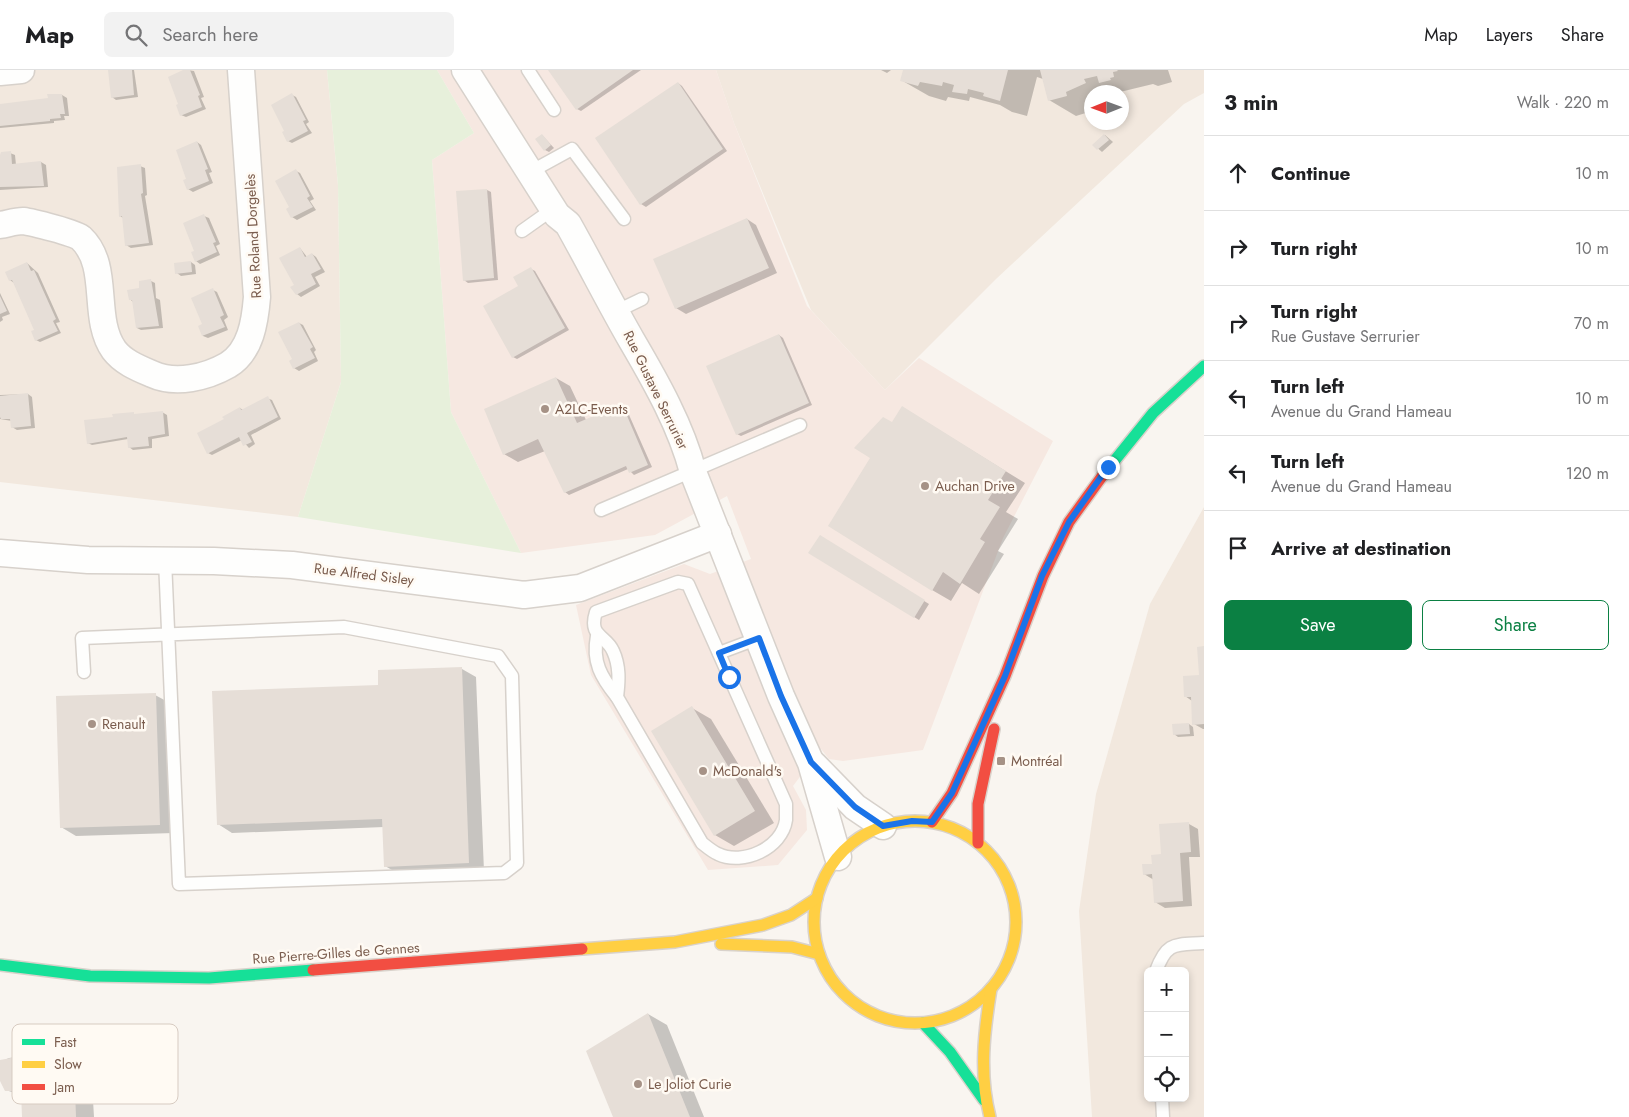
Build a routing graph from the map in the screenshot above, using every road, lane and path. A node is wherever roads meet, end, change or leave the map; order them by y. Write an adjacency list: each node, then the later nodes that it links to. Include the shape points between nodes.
1 (21, 70): 5 (street)
2 (241, 70): 10 (street, Rue Roland Dorgelès, via 257,297 254,325 245,347 232,362 213,373 188,379 158,377 130,364 114,350 104,328 97,272 90,250 80,237 23,221)
3 (465, 70): 7 (street, Rue Gustave Serrurier)
4 (528, 70): 6 (lane)
5 (0, 72)
6 (554, 110)
7 (530, 172): 8 (street, Rue Gustave Serrurier); 9 (lane, via 572,149)
8 (554, 209): 11 (lane); 13 (street, Rue Gustave Serrurier, via 568,224)
9 (624, 219)
10 (0, 225)
11 (522, 231)
12 (642, 299): 13 (lane)
13 (617, 311): 16 (street, Rue Gustave Serrurier, via 664,399 687,450)
14 (1204, 366): 26 (main road, via 1153,412 1069,522 1042,576)
15 (800, 425): 16 (lane)
16 (693, 472): 17 (lane); 18 (street, Rue Gustave Serrurier)
17 (600, 510)
18 (718, 534): 20 (street, Rue Alfred Sisley, via 580,588 524,595 292,565); 23 (street, Rue Gustave Serrurier)
19 (0, 553): 20 (street, Rue Alfred Sisley, via 88,560)
20 (165, 560): 21 (lane)
21 (168, 634): 21 (lane, via 344,628 498,656 512,676 517,862 504,873 180,884); 25 (lane, via 82,638)
22 (597, 636): 24 (lane, via 596,612 678,582 688,584); 27 (lane, via 594,653 605,681); 27 (lane, via 613,649 620,676)
23 (759, 638): 24 (lane); 28 (street, Rue Gustave Serrurier)
24 (719, 653): 27 (lane, via 786,804 786,821 772,844 757,853 738,858 719,855 702,843)
25 (84, 672)
26 (1005, 676): 29 (main road, via 952,793); 31 (main road, via 981,786)
27 (618, 697)
28 (811, 762): 30 (street, Rue Gustave Serrurier, via 855,807); 32 (street, Rue Gustave Serrurier)
29 (932, 822): 30 (main road, via 912,821); 31 (main road, via 954,829)
30 (883, 826): 32 (main road, via 851,844)
31 (978, 843): 39 (main road, via 1006,879 1014,902 1016,925 1010,955)
32 (838, 857): 33 (main road)
33 (817, 898): 34 (main road, Rue Pierre-Gilles de Gennes, via 791,915 763,925); 36 (main road, via 815,932)
34 (675, 942): 36 (main road, Rue Pierre-Gilles de Gennes, via 792,947); 37 (main road, Rue Pierre-Gilles de Gennes, via 209,978 90,976)
35 (1204, 943): 38 (lane, via 1174,946 1163,953)
36 (819, 954): 40 (main road, via 837,986 859,1007 879,1017)
37 (0, 965)
38 (1158, 967)
39 (991, 989): 40 (main road, via 961,1013); 41 (main road, via 983,1040)
40 (923, 1023): 41 (main road, via 950,1052)
41 (984, 1100): 43 (main road)
42 (1162, 1102): 44 (lane)
43 (990, 1117)
44 (1163, 1117)

